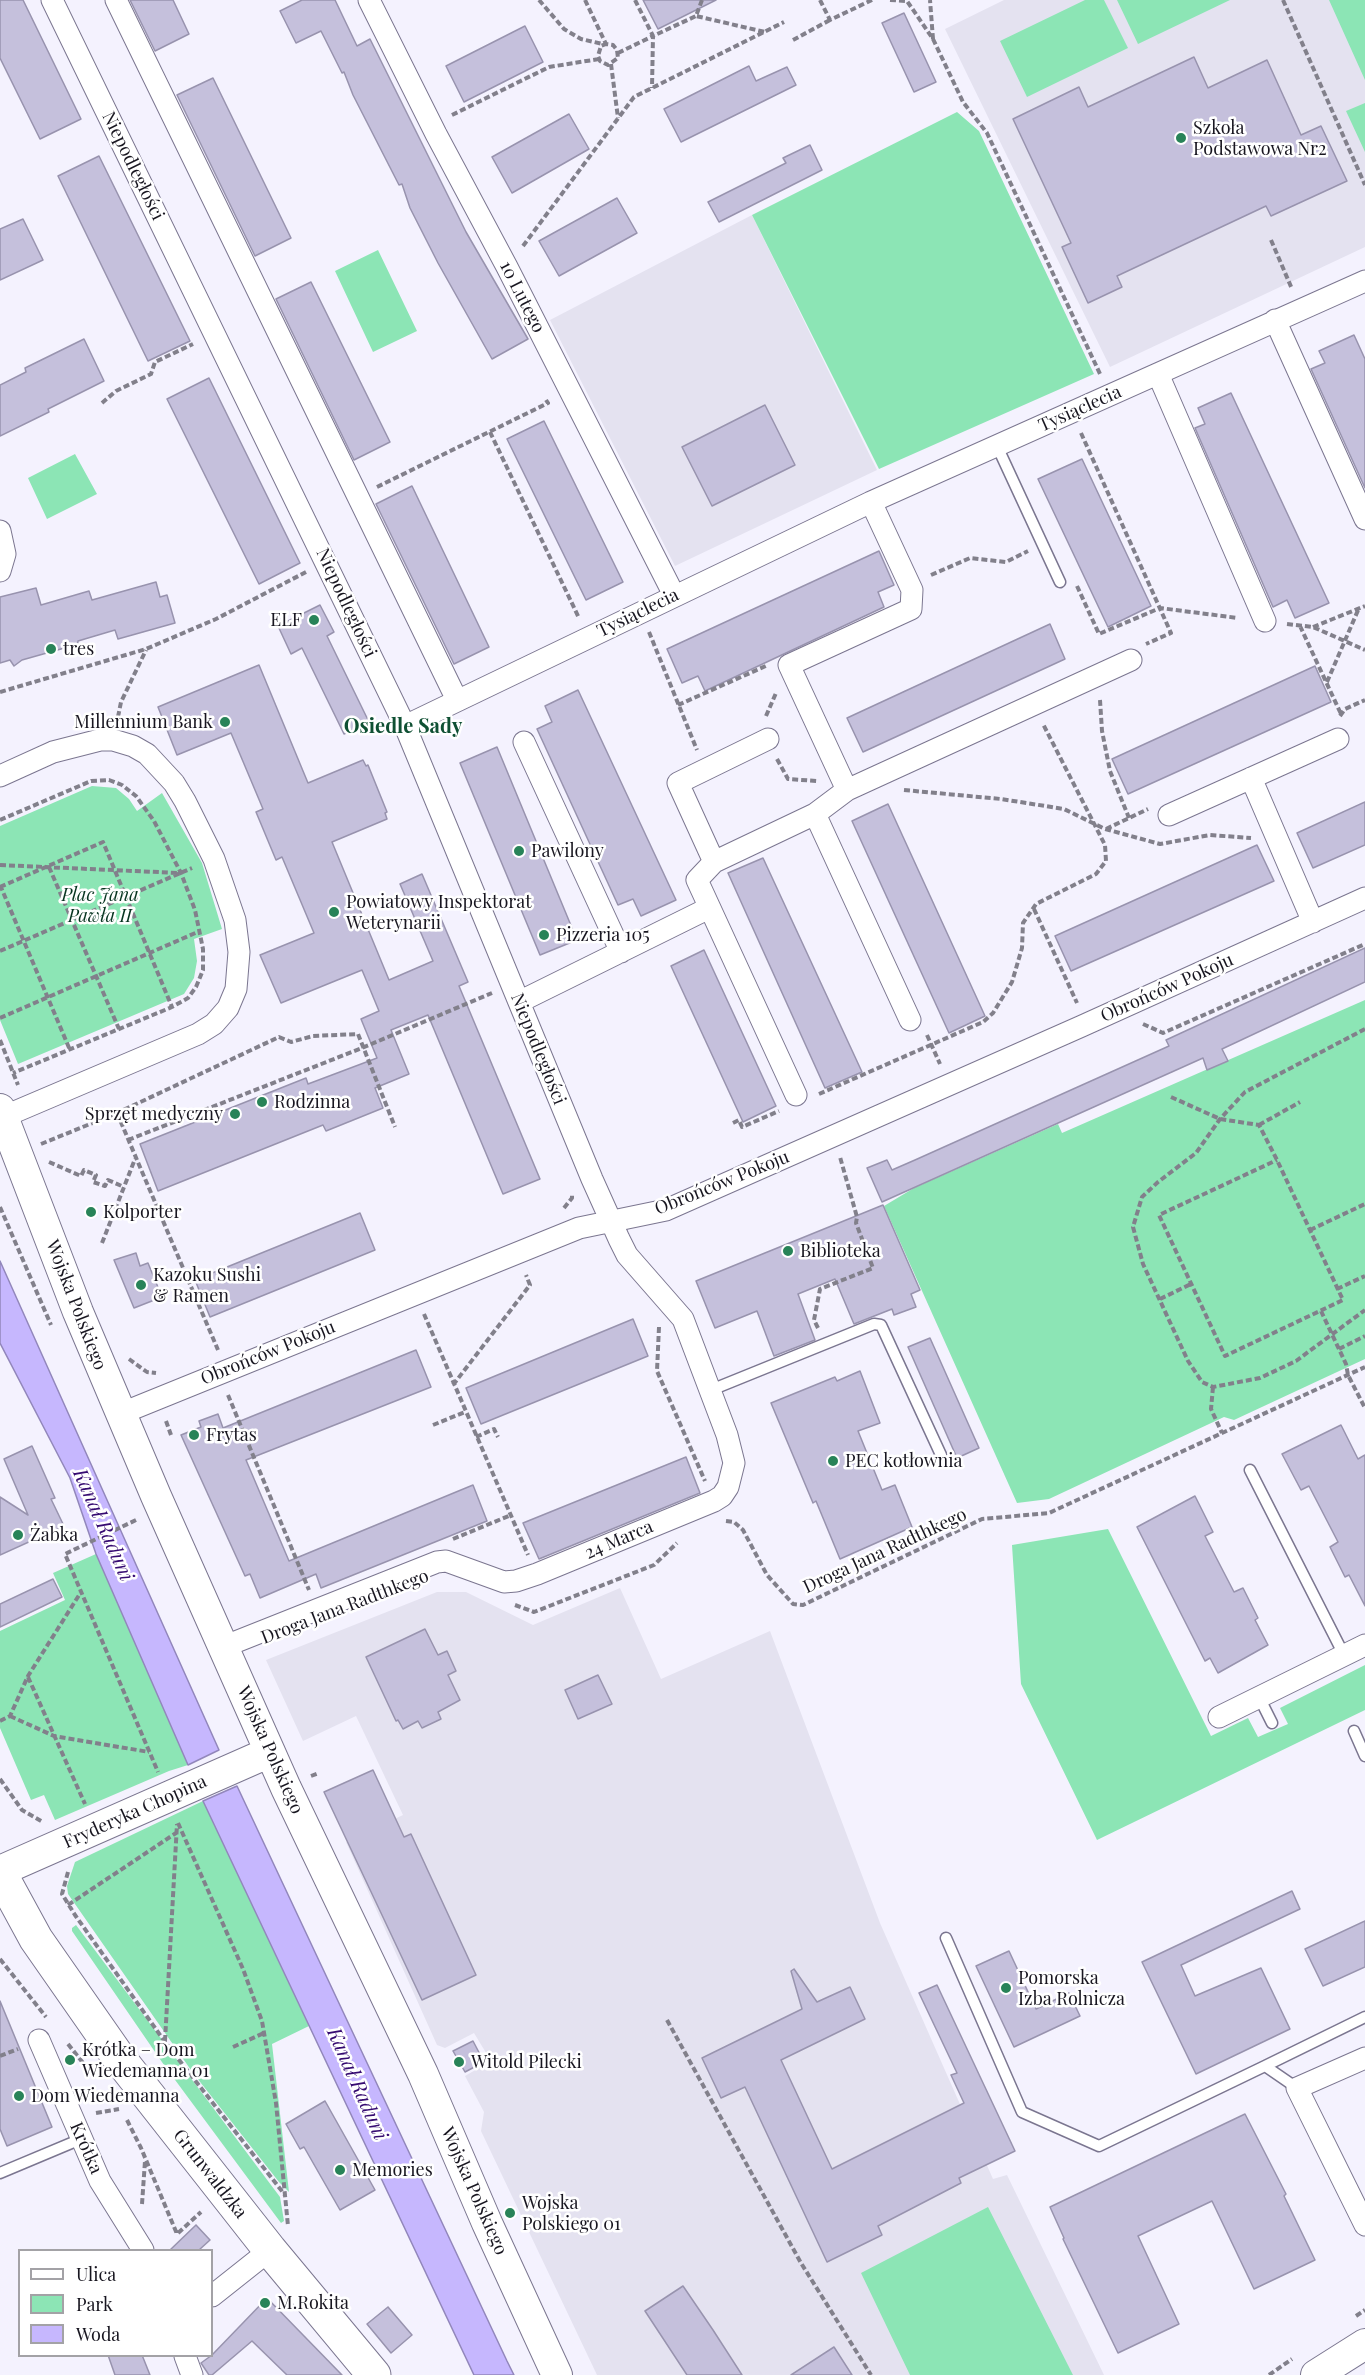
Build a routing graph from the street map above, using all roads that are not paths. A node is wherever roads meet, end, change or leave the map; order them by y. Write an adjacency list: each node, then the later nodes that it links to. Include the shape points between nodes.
1 (52, 0): 17 (street, Niepodległości)
2 (116, 0): 16 (street)
3 (369, 0): 13 (street, 10 Lutego)
4 (1365, 281): 5 (street, Tysiąclecia)
5 (1275, 320): 6 (street, Tysiąclecia); 9 (street)
6 (1158, 374): 7 (street, Tysiąclecia); 14 (street)
7 (997, 446): 8 (street, Tysiąclecia); 12 (lane)
8 (871, 502): 13 (street, Tysiąclecia); 23 (street, via 910,584 910,609 789,665)
9 (1365, 519)
10 (0, 531): 11 (street, via 5,554)
11 (0, 571)
12 (1060, 582)
13 (674, 595): 16 (street, Tysiąclecia)
14 (1265, 621)
15 (1131, 660): 23 (street, via 881,775)
16 (457, 700): 17 (street, Tysiąclecia)
17 (405, 726): 31 (street, Niepodległości)
18 (768, 739): 26 (street, via 678,783)
19 (1338, 739): 22 (street)
20 (524, 742): 30 (street)
21 (0, 776): 34 (street, Wojska Polskiego, via 53,752 87,742 113,740 133,746 156,762 185,801 214,859 235,920 239,952 236,989 228,1008 214,1024 198,1034)
22 (1251, 778): 25 (street); 29 (street)
23 (843, 782): 24 (street)
24 (815, 814): 26 (street); 32 (street)
25 (1169, 815)
26 (714, 862): 28 (street, via 698,880)
27 (1365, 898): 29 (street, Obrońców Pokoju)
28 (709, 908): 30 (street); 33 (street)
29 (1313, 922): 35 (street, Obrońców Pokoju, via 666,1210)
30 (621, 952): 31 (street)
31 (519, 1002): 35 (street, Niepodległości)
32 (910, 1020)
33 (806, 1095)
34 (1, 1113): 37 (street, Wojska Polskiego)
35 (610, 1220): 36 (street, via 627,1255 683,1319); 37 (street, Obrońców Pokoju, via 579,1228)
36 (711, 1390): 38 (lane, via 874,1324 881,1325); 41 (street, 24 Marca, via 734,1463 728,1487 715,1511 516,1581 504,1582 446,1561 437,1562)
37 (120, 1414): 41 (street, Wojska Polskiego)
38 (941, 1455)
39 (1250, 1470): 42 (lane)
40 (1365, 1645): 42 (street)
41 (223, 1647): 47 (street, Wojska Polskiego)
42 (1344, 1655): 43 (street)
43 (1259, 1697): 44 (street); 45 (lane)
44 (1219, 1717)
45 (1272, 1724)
46 (1354, 1731): 48 (lane)
47 (270, 1752): 49 (street, Fryderyka Chopina); 66 (street, Wojska Polskiego, via 423,2074)
48 (1365, 1756)
49 (0, 1872): 60 (main road, Grunwaldzka, via 36,1939 119,2058)
50 (946, 1938): 54 (lane, via 1023,2112 1099,2146)
51 (1365, 2017): 54 (lane)
52 (46, 2032): 56 (street, Krótka)
53 (1365, 2058): 55 (street)
54 (1265, 2066): 55 (lane)
55 (1297, 2088): 58 (street)
56 (81, 2139): 57 (lane); 59 (street, Krótka, via 100,2181)
57 (0, 2173)
58 (1365, 2225)
59 (139, 2242)
60 (281, 2243): 61 (street); 65 (main road, Grunwaldzka)
61 (213, 2295)
62 (1365, 2344): 67 (street)
63 (186, 2357): 64 (street)
64 (192, 2375)
65 (374, 2375)
66 (557, 2375)
67 (1316, 2375)

